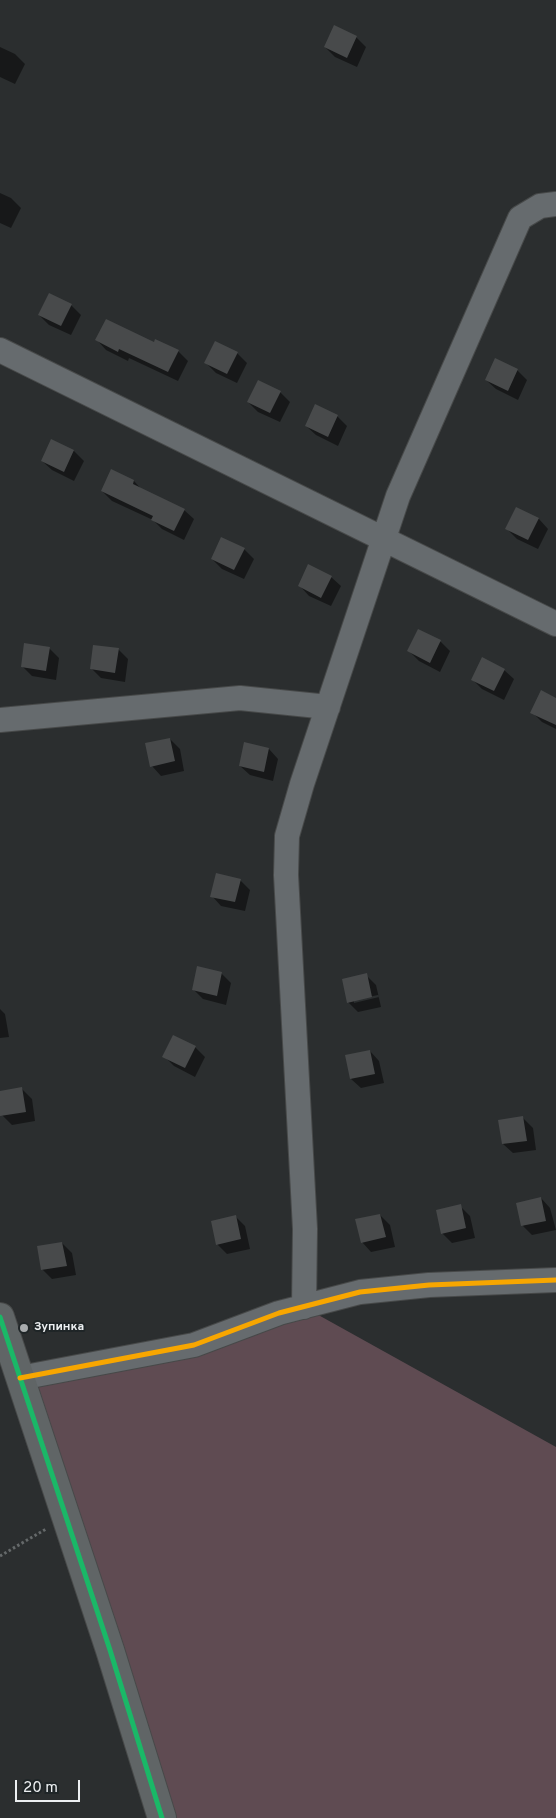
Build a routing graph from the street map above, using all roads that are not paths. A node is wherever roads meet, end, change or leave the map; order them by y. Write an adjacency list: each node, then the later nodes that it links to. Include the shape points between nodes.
1 (556, 204): 3 (street, via 540,206 520,218 398,496)
2 (0, 350): 3 (street)
3 (384, 538): 4 (street); 5 (street)
4 (556, 624)
5 (328, 707): 6 (street, via 240,698); 8 (street, via 287,836 286,875 305,1229)
6 (0, 720)
7 (556, 1280): 8 (street, via 429,1285 360,1292)
8 (304, 1307): 10 (street, via 194,1345)
9 (0, 1317): 10 (street)
10 (20, 1378): 11 (street)
11 (162, 1818)

